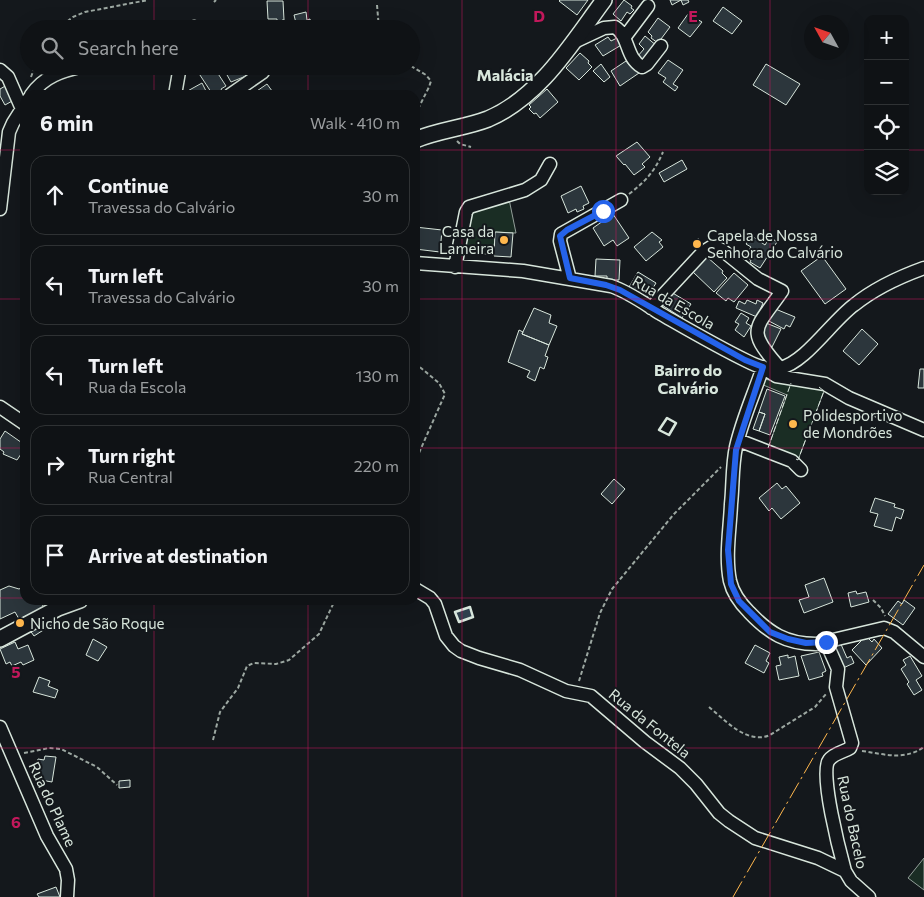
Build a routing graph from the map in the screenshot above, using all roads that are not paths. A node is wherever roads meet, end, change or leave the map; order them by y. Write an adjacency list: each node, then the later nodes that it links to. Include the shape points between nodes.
1 (604, 0): 6 (main road)
2 (648, 6): 3 (street)
3 (638, 18): 4 (street); 5 (street)
4 (612, 26): 5 (street); 6 (street)
5 (624, 38): 7 (street, via 632,58 642,67)
6 (572, 43): 17 (main road, via 545,76 510,108 482,121)
7 (661, 46)
8 (0, 70): 15 (street)
9 (52, 75): 12 (street)
10 (178, 75): 13 (street)
11 (259, 75): 14 (street)
12 (35, 90)
13 (176, 90)
14 (237, 90)
15 (20, 100)
16 (20, 111): 20 (street, via 9,132)
17 (420, 139)
18 (550, 164): 22 (street, via 541,180 525,190 469,207)
19 (621, 200): 24 (street, via 561,234)
20 (0, 210)
21 (420, 264): 22 (street, Rua da Escola)
22 (455, 267): 24 (street, Rua da Escola, via 523,270)
23 (924, 268): 27 (street, via 886,284 860,300 801,356)
24 (570, 278): 25 (street, Rua da Escola, via 616,288)
25 (651, 308): 26 (street, Rua da Escola); 27 (street, via 703,252 710,247 720,248 758,278 782,291 756,331 762,348)
26 (763, 367): 27 (street); 30 (street, Rua da Escola, via 773,376 824,384 848,398); 31 (street)
27 (780, 368)
28 (0, 407): 29 (street)
29 (20, 421)
30 (924, 430)
31 (738, 440): 32 (street, via 792,461); 36 (street, via 728,550 734,593 770,632 806,643)
32 (801, 470)
33 (420, 592): 39 (street, Rua da Fontela, via 435,604 446,636 461,651 520,670 566,691 594,698 649,746 677,765 719,813 744,831)
34 (66, 605): 35 (main road)
35 (0, 639)
36 (826, 642): 37 (street, via 884,628); 39 (street, Rua do Bacelo, via 838,669 836,684 852,740 850,748 830,759 826,770)
37 (924, 656)
38 (0, 727): 40 (street, Rua do Plame, via 47,836 66,870)
39 (845, 871): 41 (street, Rua do Bacelo, via 851,882)
40 (67, 897)
41 (869, 897)

